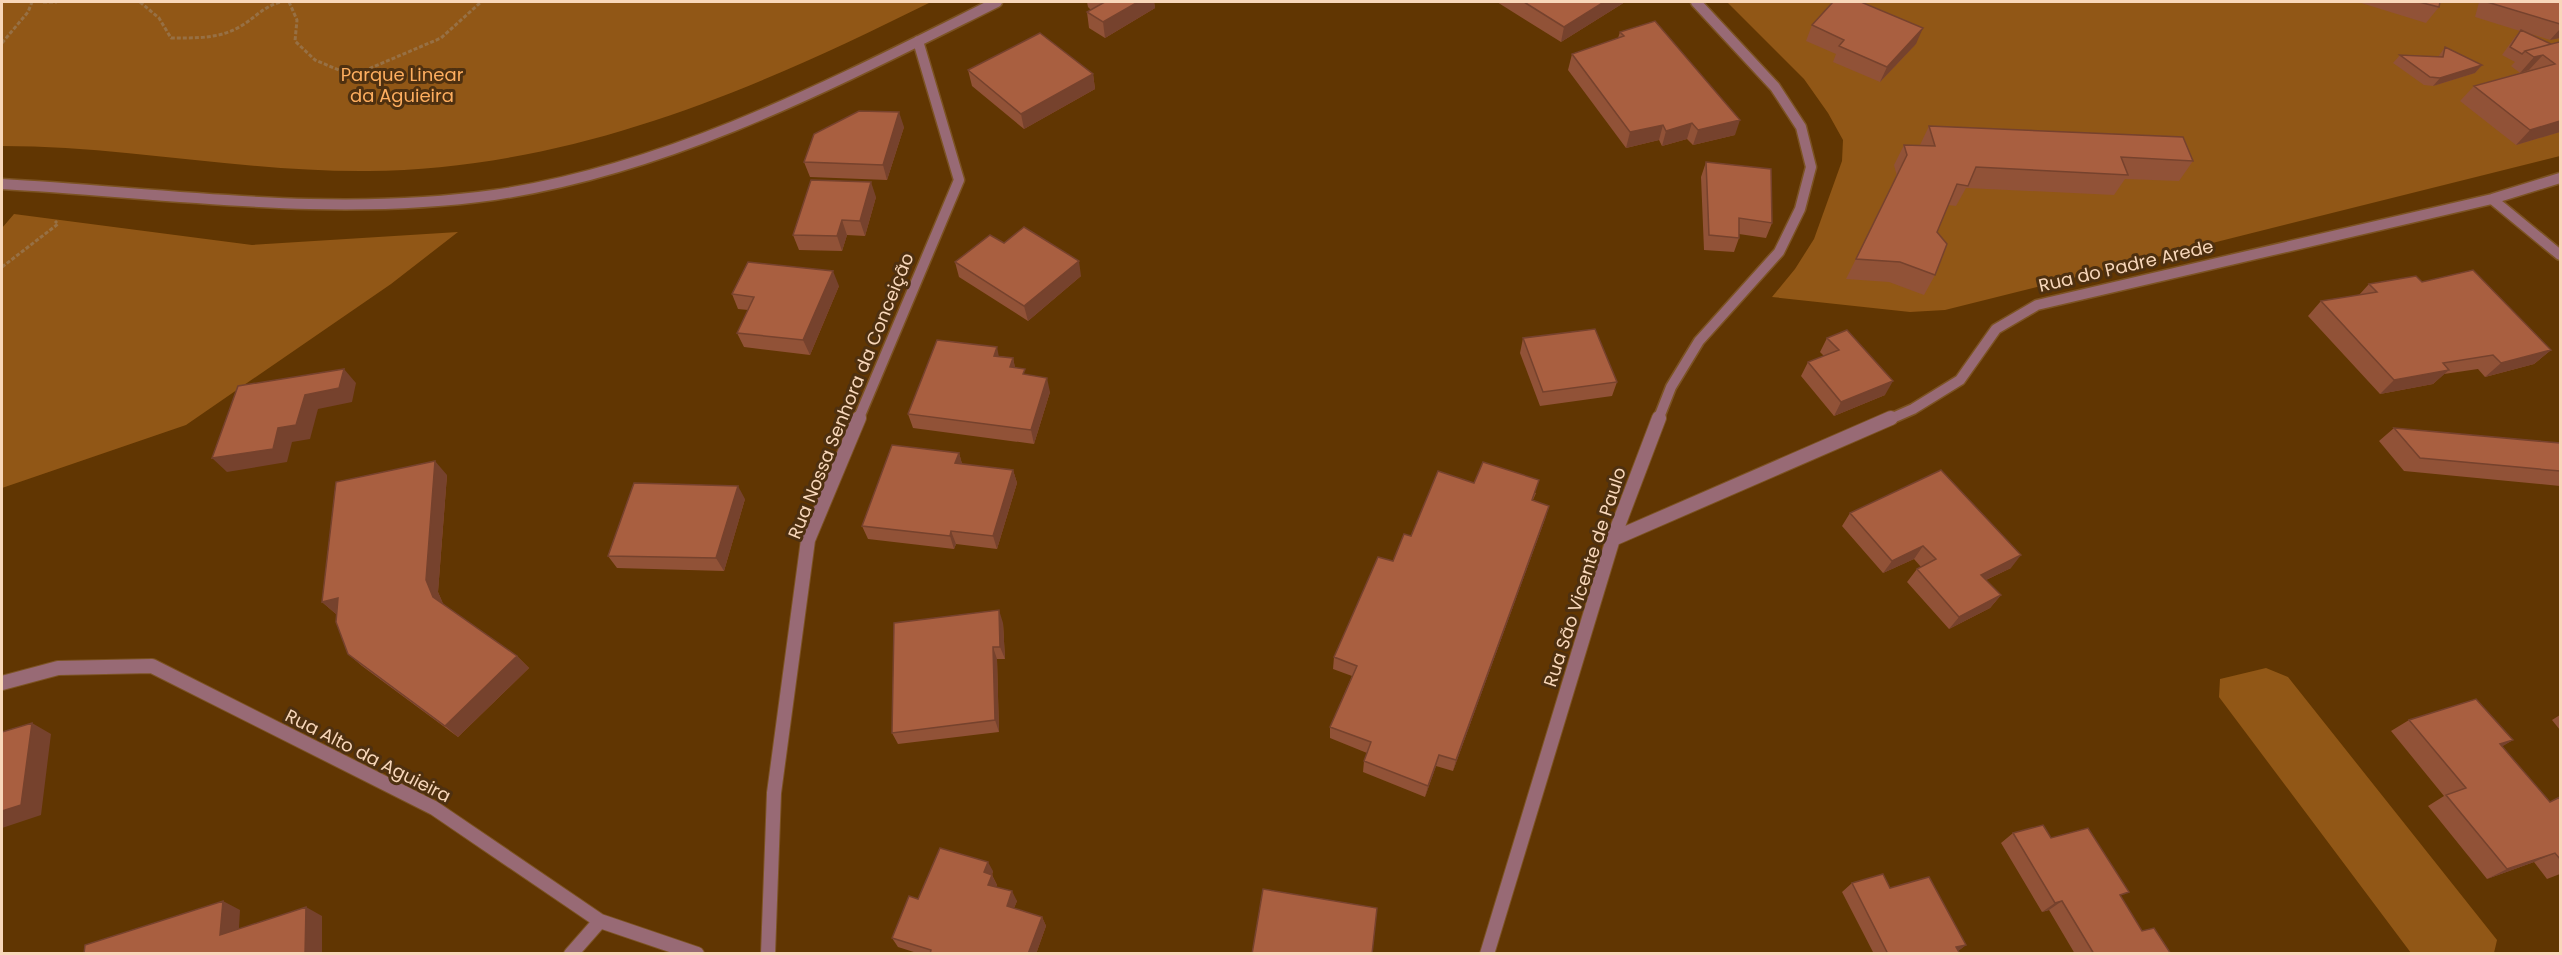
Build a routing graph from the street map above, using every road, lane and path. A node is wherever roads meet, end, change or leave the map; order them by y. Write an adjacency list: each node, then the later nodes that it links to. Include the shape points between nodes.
1 (32, 2): 11 (path)
2 (43, 2): 3 (path)
3 (57, 2)
4 (140, 2): 5 (path, via 159,18 171,38 204,38 234,30 266,4)
5 (281, 2)
6 (289, 2): 7 (path, via 296,10 295,41 315,60 346,73 366,70 441,38)
7 (481, 2)
8 (997, 2): 10 (street)
9 (1696, 2): 18 (street, Rua São Vicente de Paulo, via 1775,87 1801,127 1811,167 1800,209 1779,252 1699,341 1671,387)
10 (918, 41): 14 (street, via 794,102 643,158 555,183 474,197 311,206); 23 (street, Rua Nossa Senhora da Conceição, via 958,180 808,540 774,793)
11 (2, 43)
12 (2560, 178): 15 (street, Rua do Padre Arede)
13 (2, 184): 14 (street)
14 (27, 185): 17 (path, via 58,224)
15 (2492, 199): 16 (street); 18 (street, Rua do Padre Arede, via 2037,305 1996,329 1960,380 1913,409)
16 (2560, 255)
17 (2, 267)
18 (1613, 539): 24 (street, Rua São Vicente de Paulo)
19 (2, 683): 20 (street, Rua Alto da Aguieira, via 58,668 152,666 434,808)
20 (600, 921): 21 (street); 22 (street, Rua Alto da Aguieira)
21 (571, 954)
22 (697, 954)
23 (768, 954)
24 (1487, 954)

